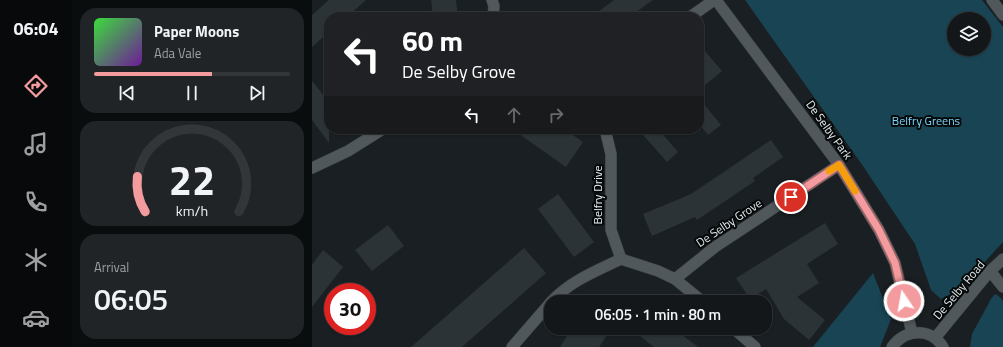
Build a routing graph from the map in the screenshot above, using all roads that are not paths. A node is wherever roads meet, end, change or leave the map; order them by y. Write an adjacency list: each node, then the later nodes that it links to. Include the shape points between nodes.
1 (492, 0): 4 (street)
2 (715, 0): 5 (street, De Selby Park); 9 (street, De Selby Park)
3 (992, 0): 6 (street)
4 (493, 12)
5 (697, 12)
6 (1003, 15)
7 (374, 134): 10 (street, via 348,151)
8 (606, 134): 11 (street, Belfry Drive, via 611,154 611,230)
9 (839, 165): 14 (street, De Selby Grove, via 715,247); 19 (street, De Selby Park, via 879,230 895,263)
10 (312, 168)
11 (621, 259): 14 (street); 16 (street, via 562,290)
12 (1003, 259): 13 (street, De Selby Road)
13 (990, 271): 15 (street); 21 (street, De Selby Road)
14 (675, 279): 17 (street)
15 (1003, 287)
16 (557, 295)
17 (694, 295)
18 (544, 310): 22 (street)
19 (912, 333): 21 (street, via 928,334); 24 (street, via 903,336)
20 (741, 335): 23 (street)
21 (935, 338): 25 (street)
22 (512, 347)
23 (755, 347)
24 (892, 347)
25 (943, 347)

